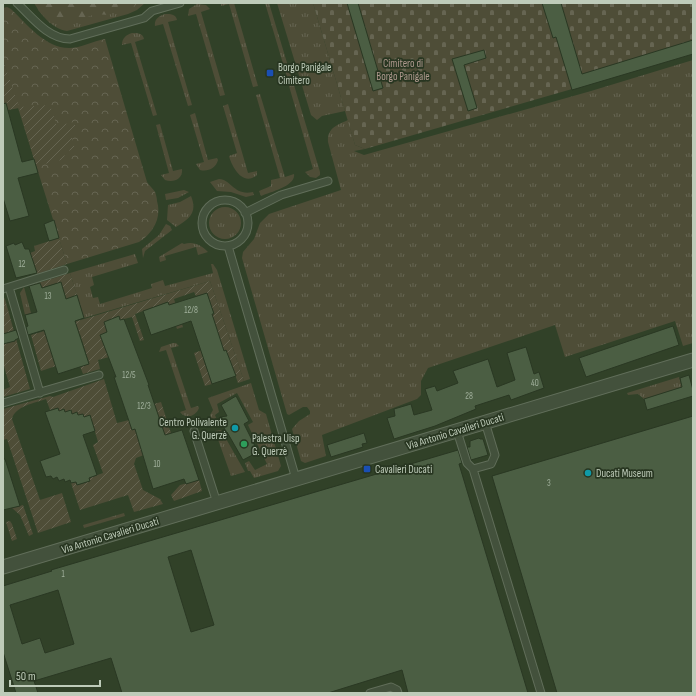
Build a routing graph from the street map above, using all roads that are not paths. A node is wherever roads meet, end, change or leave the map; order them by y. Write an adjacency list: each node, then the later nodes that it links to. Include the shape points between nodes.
1 (17, 3): 2 (lane, via 47,31 61,38 73,39 144,18 152,11)
2 (180, 3)
3 (328, 181): 4 (lane, via 281,195)
4 (245, 213): 5 (lane, via 248,223 245,233 240,240); 5 (lane, via 238,204 230,200 220,200 205,212 202,222 205,235 215,244)
5 (228, 246): 16 (lane)
6 (64, 270): 7 (lane)
7 (6, 288): 10 (lane)
8 (693, 360): 12 (street, Via Antonio Cavalieri Ducati)
9 (99, 375): 10 (lane)
10 (40, 393): 11 (lane)
11 (3, 403)
12 (485, 422): 14 (street, Via Antonio Cavalieri Ducati); 15 (lane, via 495,455 491,464)
13 (194, 431): 17 (lane)
14 (457, 431): 15 (lane, via 467,463); 16 (street, Via Antonio Cavalieri Ducati)
15 (472, 469): 21 (lane)
16 (296, 479): 17 (street, Via Antonio Cavalieri Ducati)
17 (217, 503): 18 (street, Via Antonio Cavalieri Ducati)
18 (3, 567)
19 (370, 693): 20 (lane, via 391,687)
20 (398, 693)
21 (541, 693)

